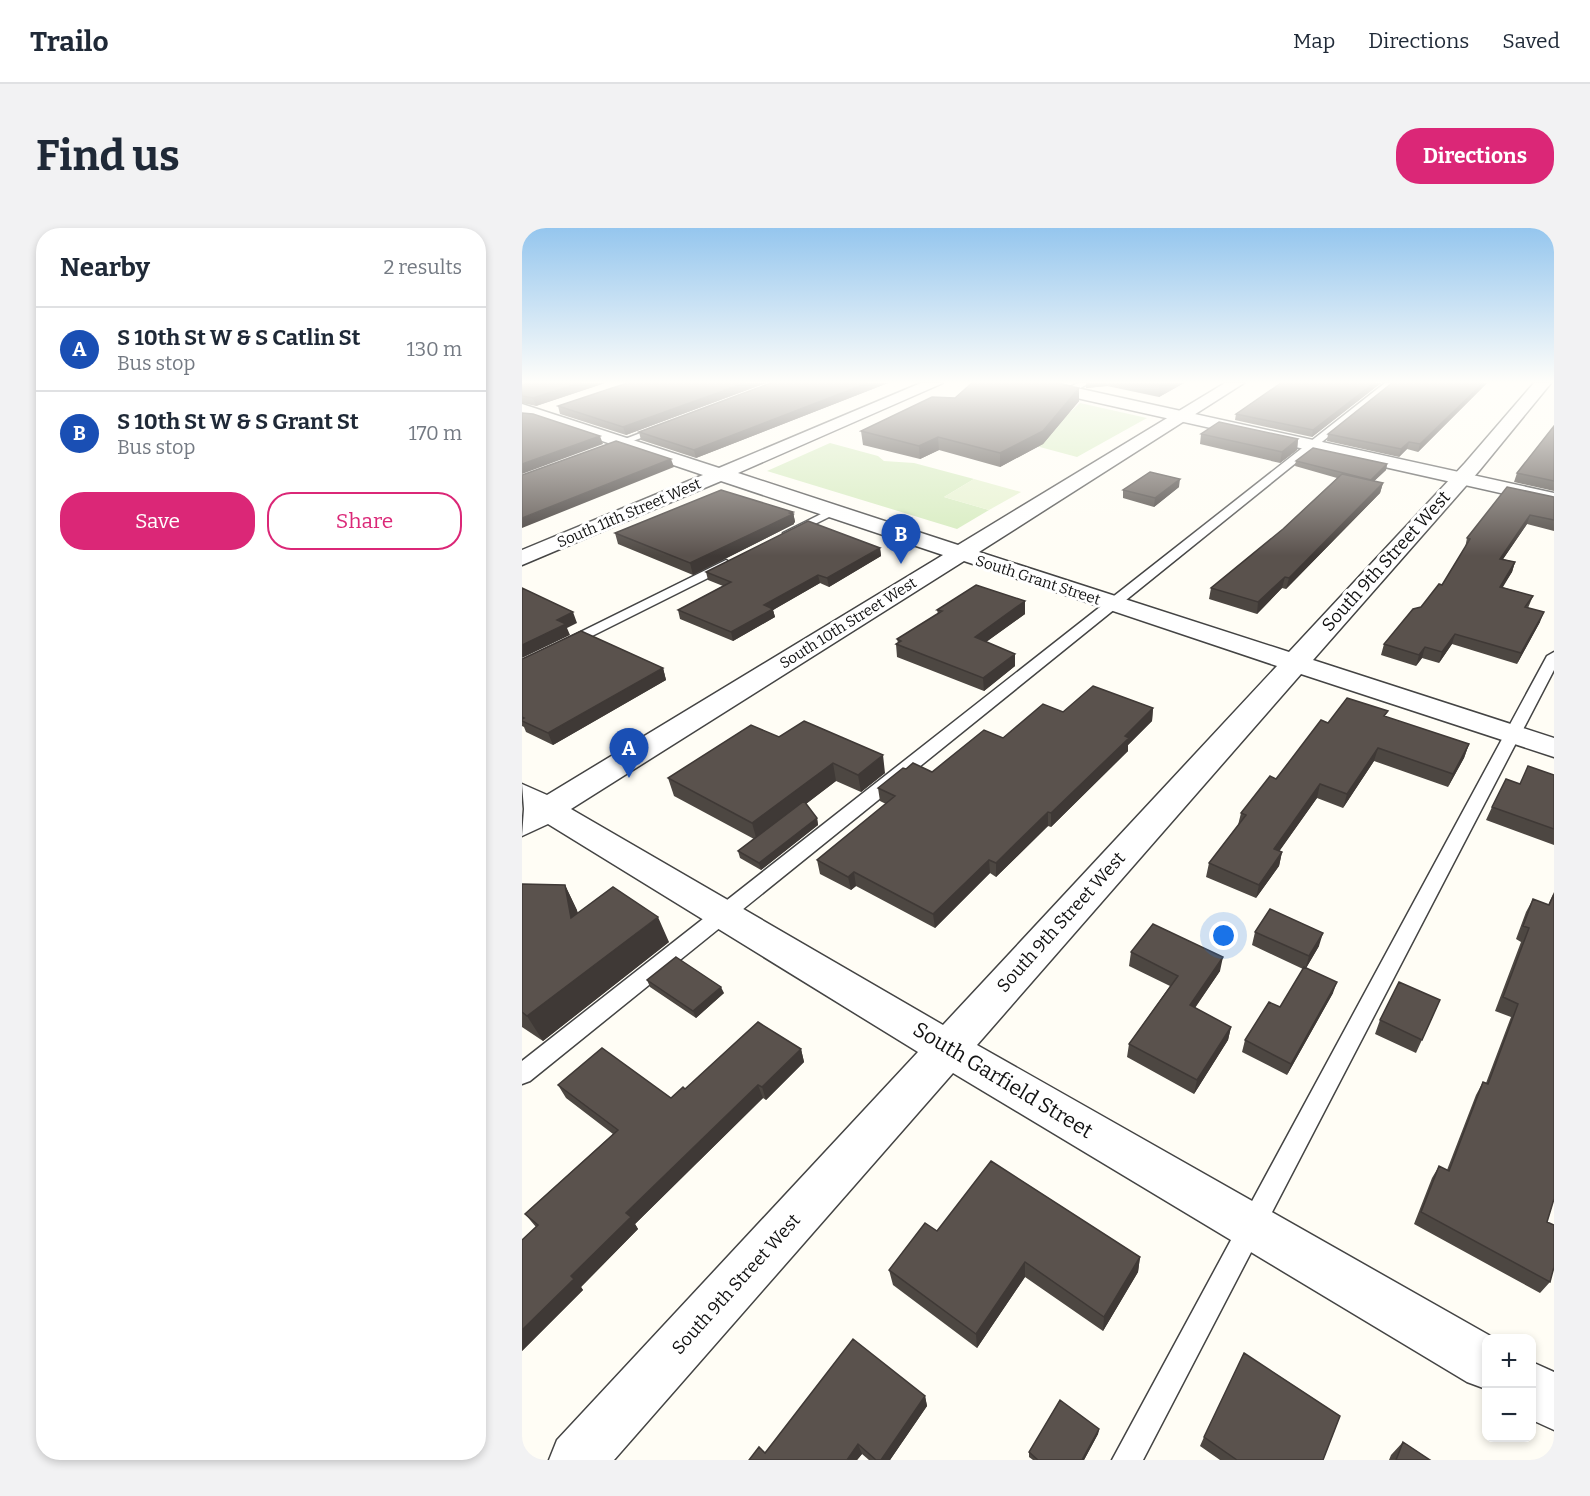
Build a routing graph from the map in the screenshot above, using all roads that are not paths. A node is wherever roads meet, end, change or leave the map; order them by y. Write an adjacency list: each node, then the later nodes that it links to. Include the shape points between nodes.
1 (620, 440): 8 (street, South Grant Street)
2 (629, 440): 8 (lane)
3 (798, 440): 11 (street, South 11th Street West)
4 (1142, 440): 16 (street, South 10th Street West)
5 (1289, 440): 9 (street)
6 (1320, 440): 9 (lane)
7 (1494, 440): 12 (street, South 9th Street West)
8 (625, 442): 10 (lane); 11 (street, South Grant Street)
9 (1313, 446): 12 (street); 19 (lane)
10 (600, 450)
11 (721, 473): 14 (street, South Grant Street); 17 (street, South 11th Street West)
12 (1461, 479): 13 (street); 21 (street, South 9th Street West)
13 (1554, 499)
14 (833, 512): 15 (lane); 16 (street, South Grant Street)
15 (779, 538)
16 (959, 554): 19 (street, South Grant Street); 25 (street, South 10th Street West)
17 (522, 558)
18 (736, 559): 22 (lane)
19 (1112, 604): 21 (street, South Grant Street); 26 (lane)
20 (1554, 656): 23 (lane)
21 (1293, 663): 23 (street, South Grant Street); 27 (street, South 9th Street West)
22 (522, 667)
23 (1513, 735): 24 (street, South Grant Street); 29 (lane)
24 (1554, 748)
25 (530, 809): 26 (street, South Garfield Street)
26 (723, 914): 27 (street, South Garfield Street); 28 (lane)
27 (948, 1048): 29 (street, South Garfield Street); 33 (street, South 9th Street West)
28 (522, 1074)
29 (1251, 1225): 30 (street, South Garfield Street); 34 (lane)
30 (1482, 1361)
31 (1536, 1392): 32 (street)
32 (1554, 1403)
33 (577, 1460)
34 (1127, 1460)

